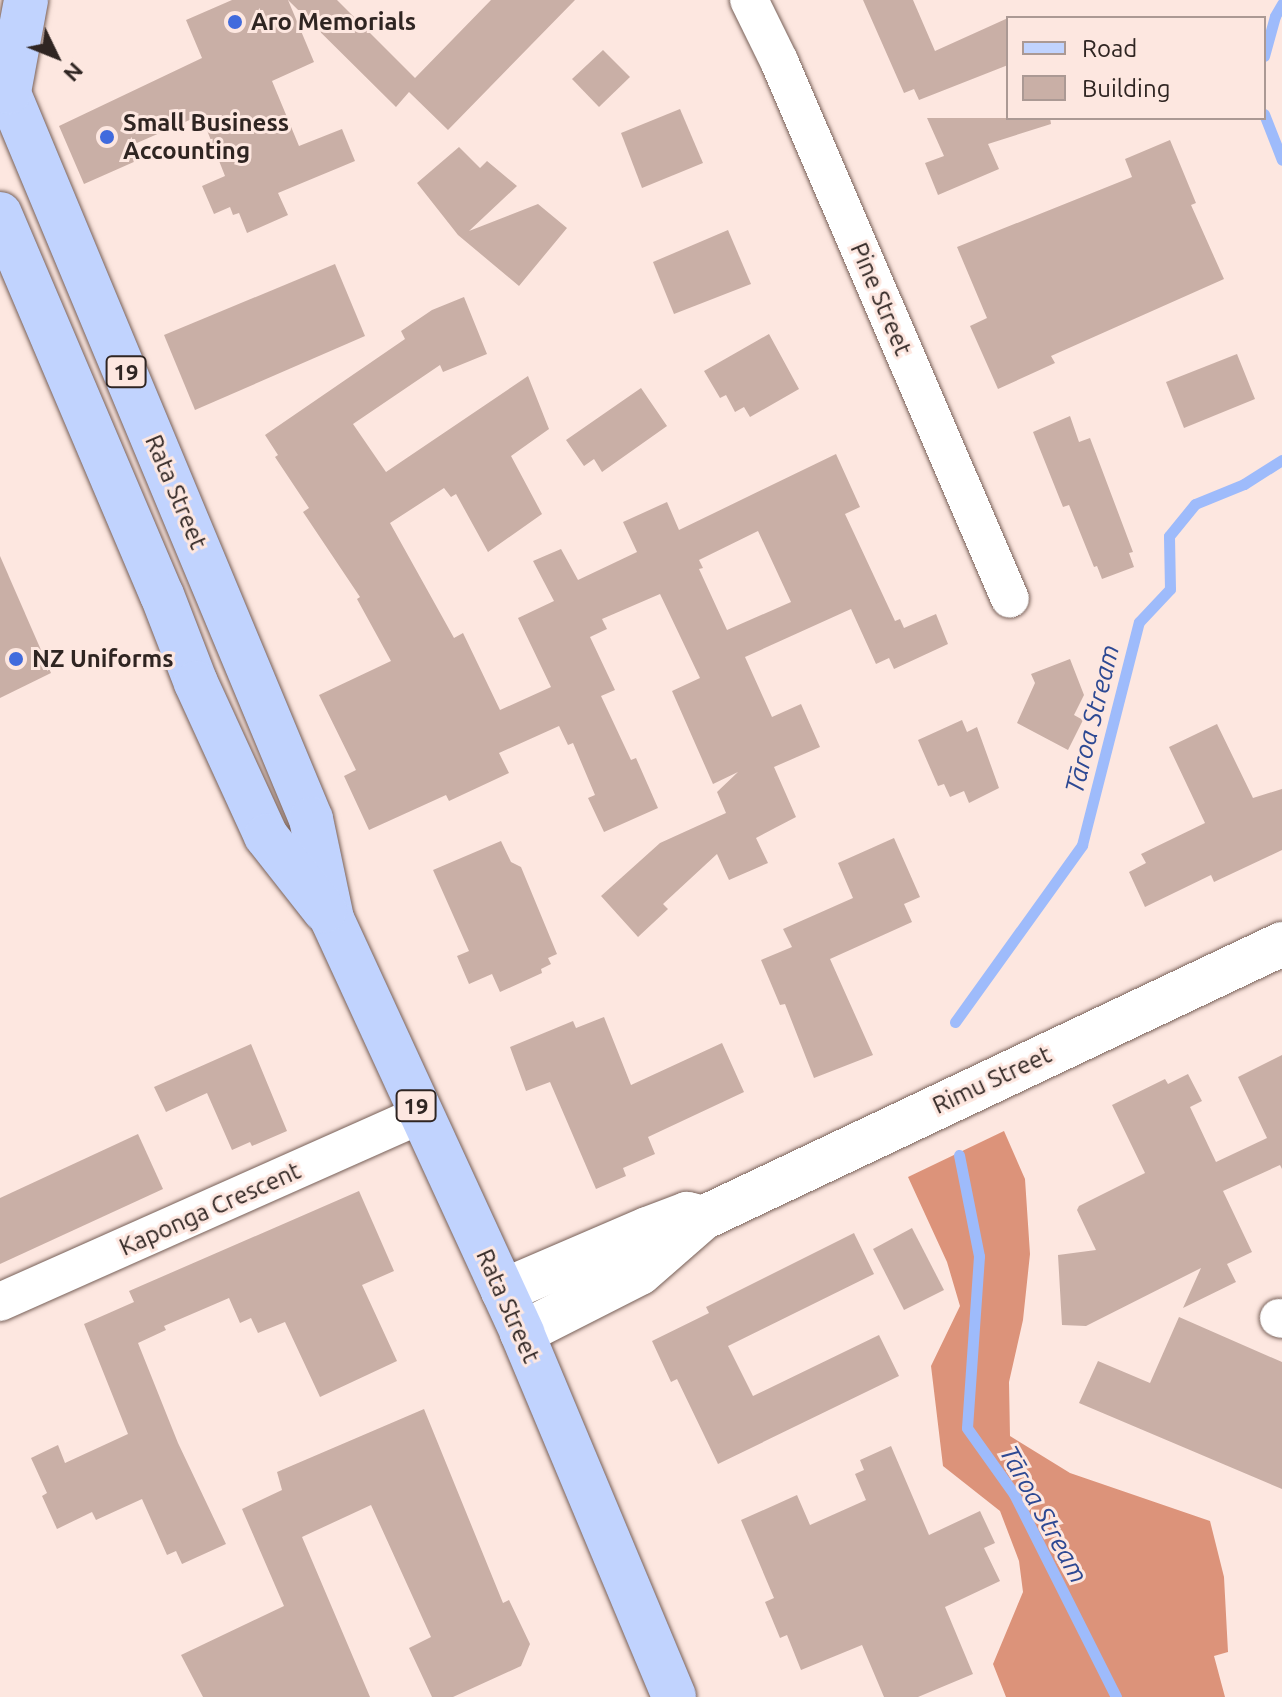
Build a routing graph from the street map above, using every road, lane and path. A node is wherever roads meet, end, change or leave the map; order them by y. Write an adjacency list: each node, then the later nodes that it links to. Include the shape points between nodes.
1 (26, 0): 3 (main road)
2 (749, 0): 5 (street, Pine Street)
3 (4, 82): 6 (main road, Rata Street / 19, via 311,819)
4 (0, 214): 6 (main road, Rata Street / 19, via 196,683 266,836)
5 (1010, 599)
6 (332, 919): 8 (main road, Rata Street / 19)
7 (1282, 944): 9 (street, Rimu Street)
8 (420, 1115): 10 (main road, Rata Street / 19); 11 (street, Kaponga Crescent)
9 (703, 1218): 10 (street, Rimu Street, via 687,1214); 12 (street, Rimu Street, via 640,1273)
10 (503, 1291): 12 (main road, Rata Street / 19)
11 (0, 1302)
12 (522, 1333): 13 (main road, Rata Street / 19)
13 (674, 1697)

